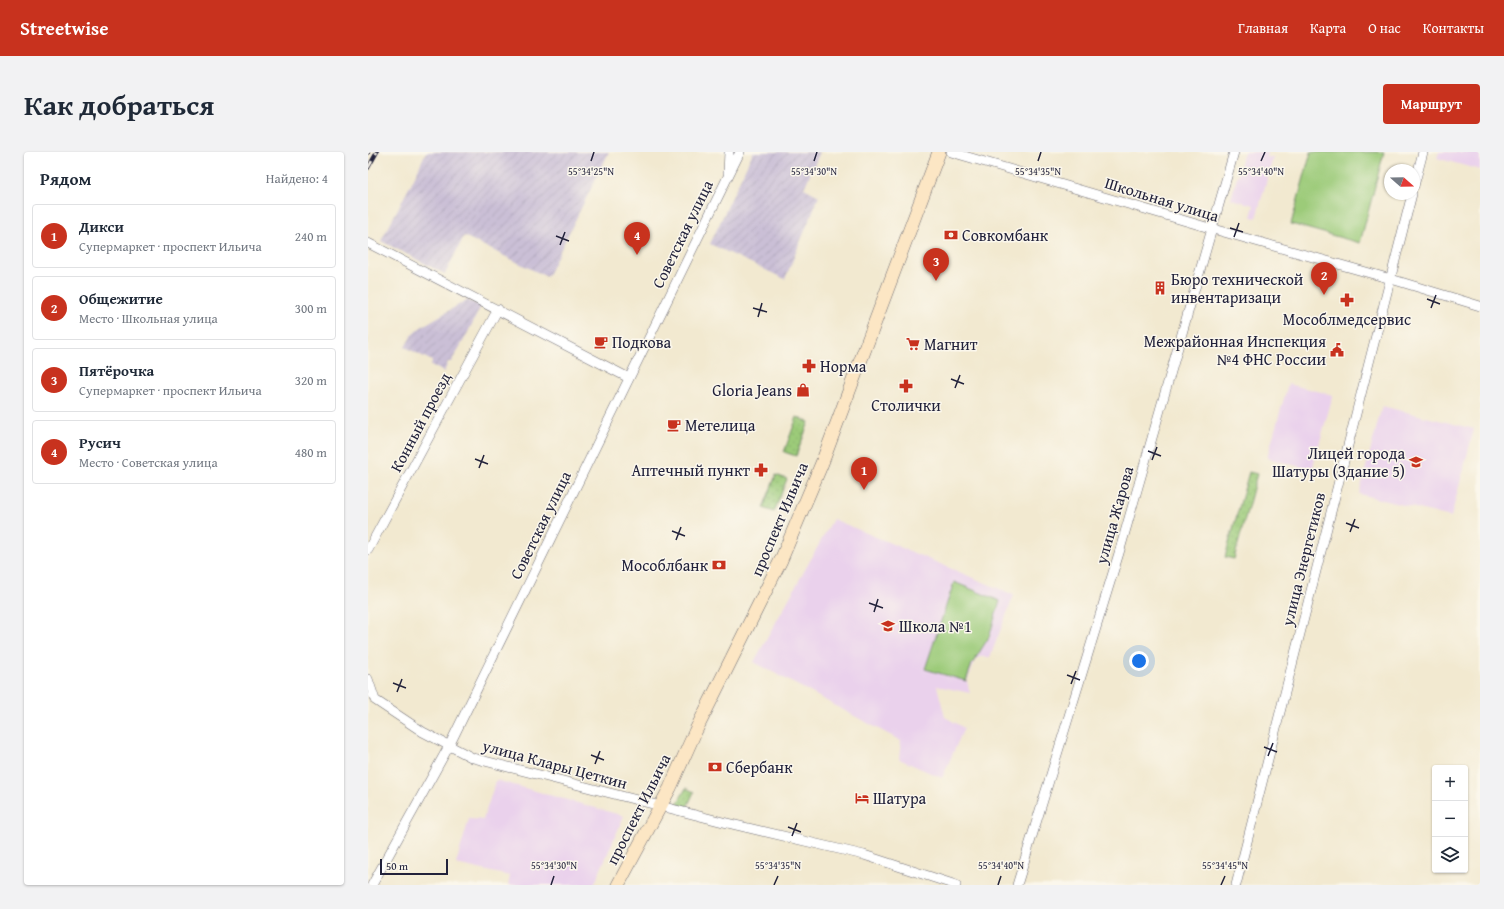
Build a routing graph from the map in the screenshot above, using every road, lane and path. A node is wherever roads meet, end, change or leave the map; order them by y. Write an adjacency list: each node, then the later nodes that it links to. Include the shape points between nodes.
1 (729, 152): 8 (street, Советская улица)
2 (740, 152): 8 (street, Советская улица)
3 (939, 152): 19 (street, проспект Ильича, via 804,506 772,579)
4 (951, 152): 10 (street, Школьная улица)
5 (1234, 152): 10 (street, улица Жарова)
6 (1422, 152): 7 (street)
7 (1419, 164)
8 (728, 174): 15 (street, Советская улица)
9 (1411, 200): 12 (street, улица Энергетиков)
10 (1213, 229): 12 (street, Школьная улица); 23 (street, улица Жарова, via 1119,553)
11 (368, 242): 14 (street)
12 (1391, 279): 13 (street, Школьная улица); 24 (street, улица Энергетиков)
13 (1480, 306)
14 (498, 309): 15 (street); 16 (street, Конный проезд)
15 (629, 378): 18 (street, Советская улица)
16 (368, 550)
17 (368, 679): 18 (street, via 376,700 423,732)
18 (449, 746): 19 (street, улица Клары Цеткин, via 473,758); 20 (street, Советская улица)
19 (661, 806): 21 (street, проспект Ильича); 22 (street, улица Клары Цеткин, via 864,855)
20 (372, 885)
21 (618, 885)
22 (956, 885)
23 (1017, 885)
24 (1236, 885)

